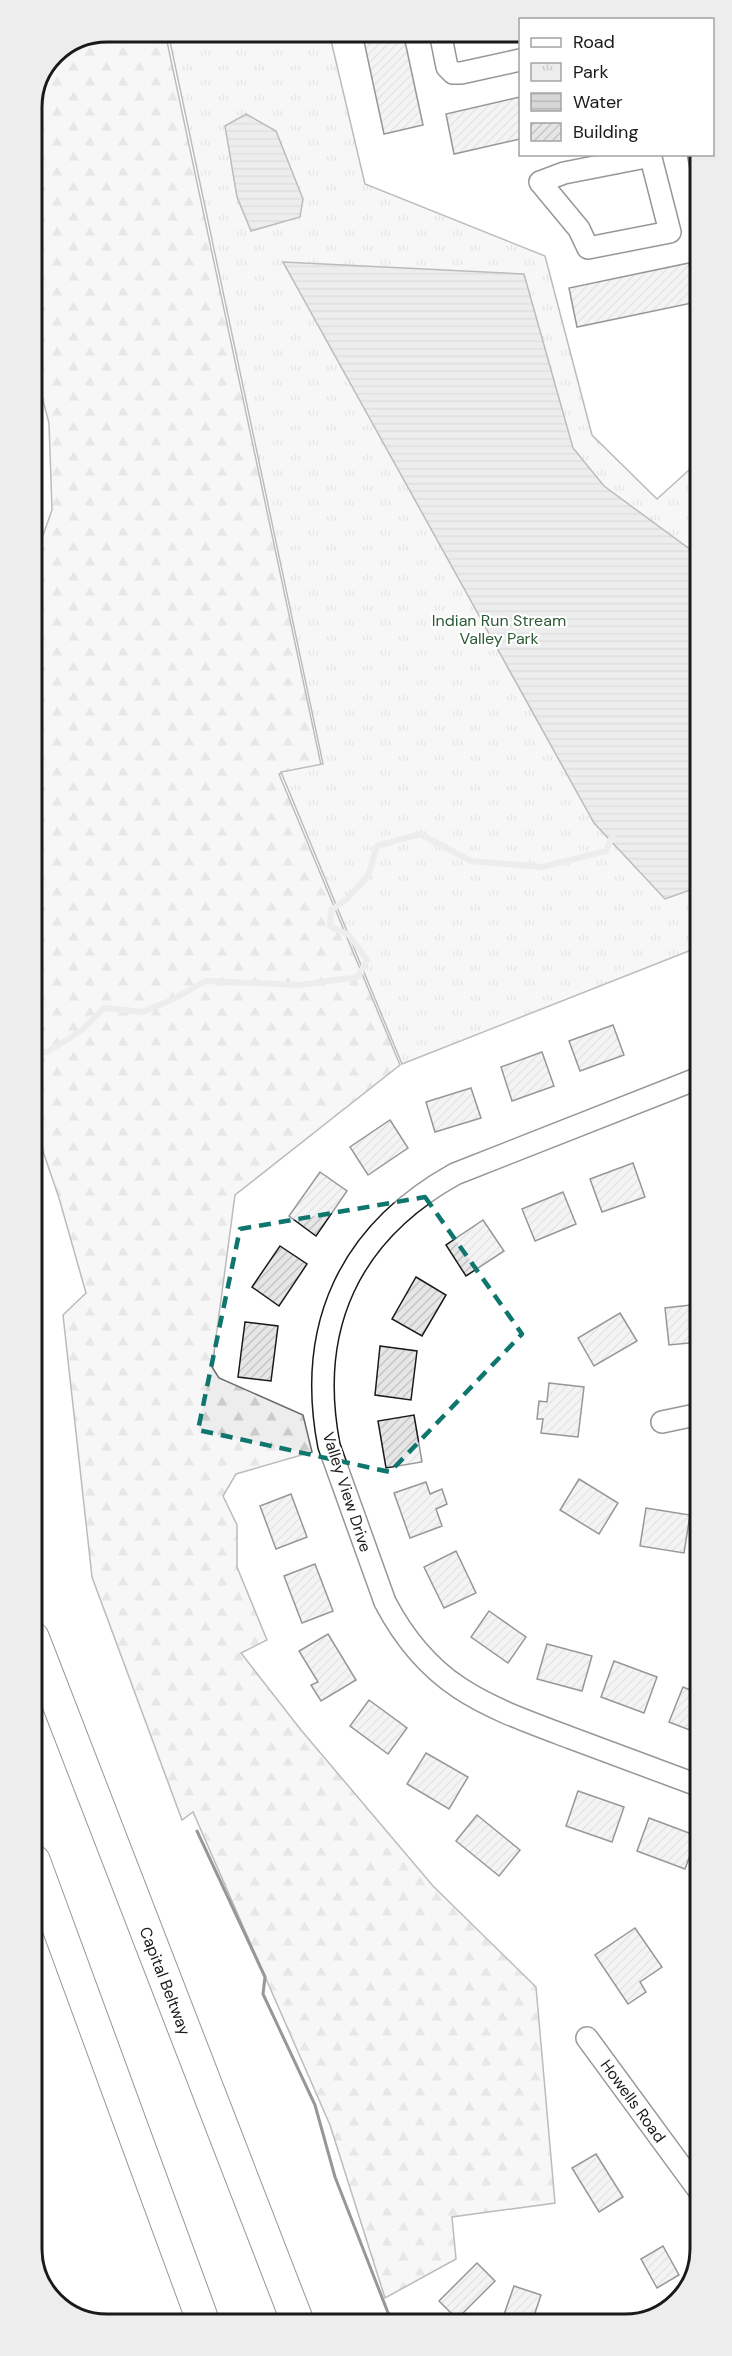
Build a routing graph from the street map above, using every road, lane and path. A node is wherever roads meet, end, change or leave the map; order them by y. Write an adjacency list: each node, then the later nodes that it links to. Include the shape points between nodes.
1 (442, 42): 2 (street, via 447,67 453,73)
2 (519, 60)
3 (645, 156): 4 (street, via 540,182 579,229 588,248 670,232)
4 (650, 156)
5 (690, 1082): 9 (street, Valley View Drive, via 455,1174 402,1209 363,1252 341,1294 328,1332 321,1389 329,1446 385,1602 425,1660 468,1695 500,1711)
6 (690, 1416): 7 (street)
7 (662, 1422)
8 (42, 1661): 14 (highway, Capital Beltway)
9 (690, 1782)
10 (42, 1885): 13 (highway)
11 (586, 2038): 12 (street, Howells Road)
12 (690, 2178)
13 (200, 2314)
14 (294, 2314)

